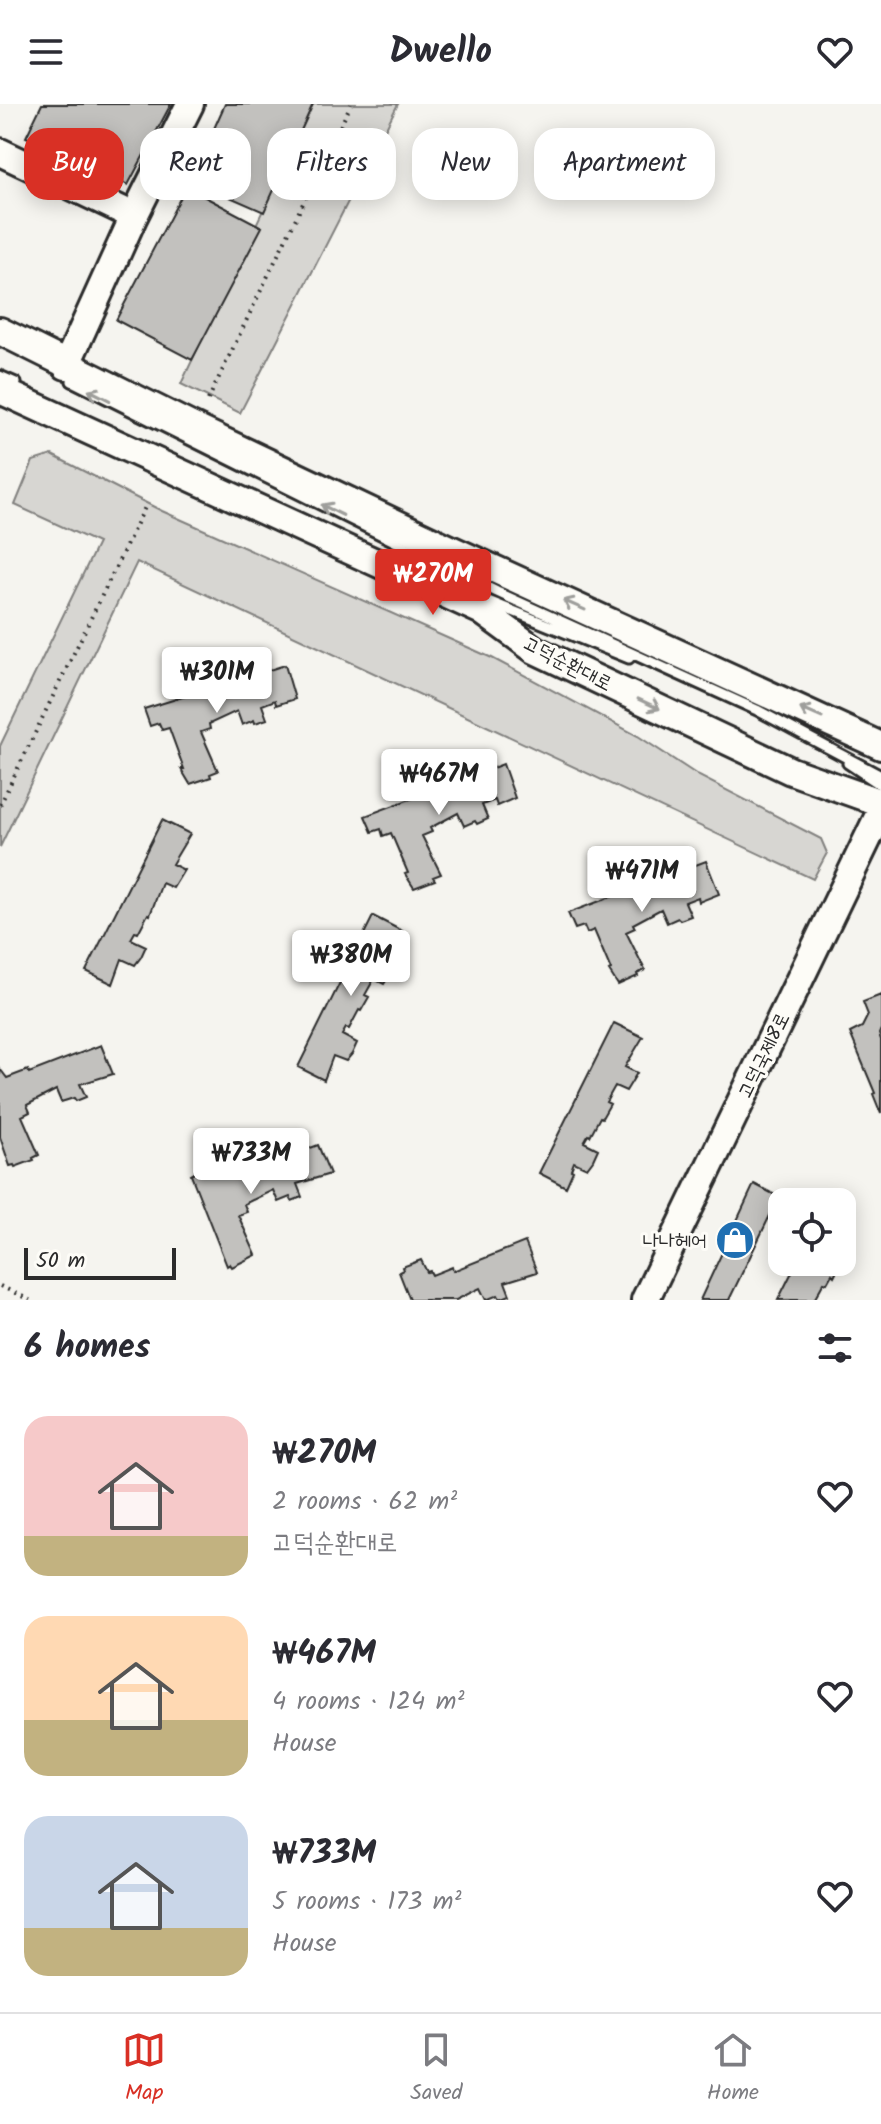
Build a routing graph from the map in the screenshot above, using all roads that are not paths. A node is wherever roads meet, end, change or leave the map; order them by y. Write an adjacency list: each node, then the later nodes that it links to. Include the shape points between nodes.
1 (190, 104): 3 (street)
2 (0, 152): 3 (street)
3 (134, 216): 5 (street)
4 (0, 331): 5 (street)
5 (62, 370): 11 (street, one-way to 5); 13 (lane, one-way to 5, via 757,710 497,592)
6 (0, 376): 7 (lane)
7 (27, 388)
8 (0, 390): 9 (street, 고덕순환대로)
9 (476, 602): 10 (lane); 10 (lane); 15 (street, 고덕순환대로, one-way to 15, via 535,650 791,771)
10 (513, 612): 12 (lane, via 703,691 844,759)
11 (881, 746)
12 (858, 772): 14 (lane); 15 (lane)
13 (881, 776)
14 (881, 785)
15 (881, 802)
16 (881, 811): 17 (street, 고덕국제8로)
17 (645, 1300)

